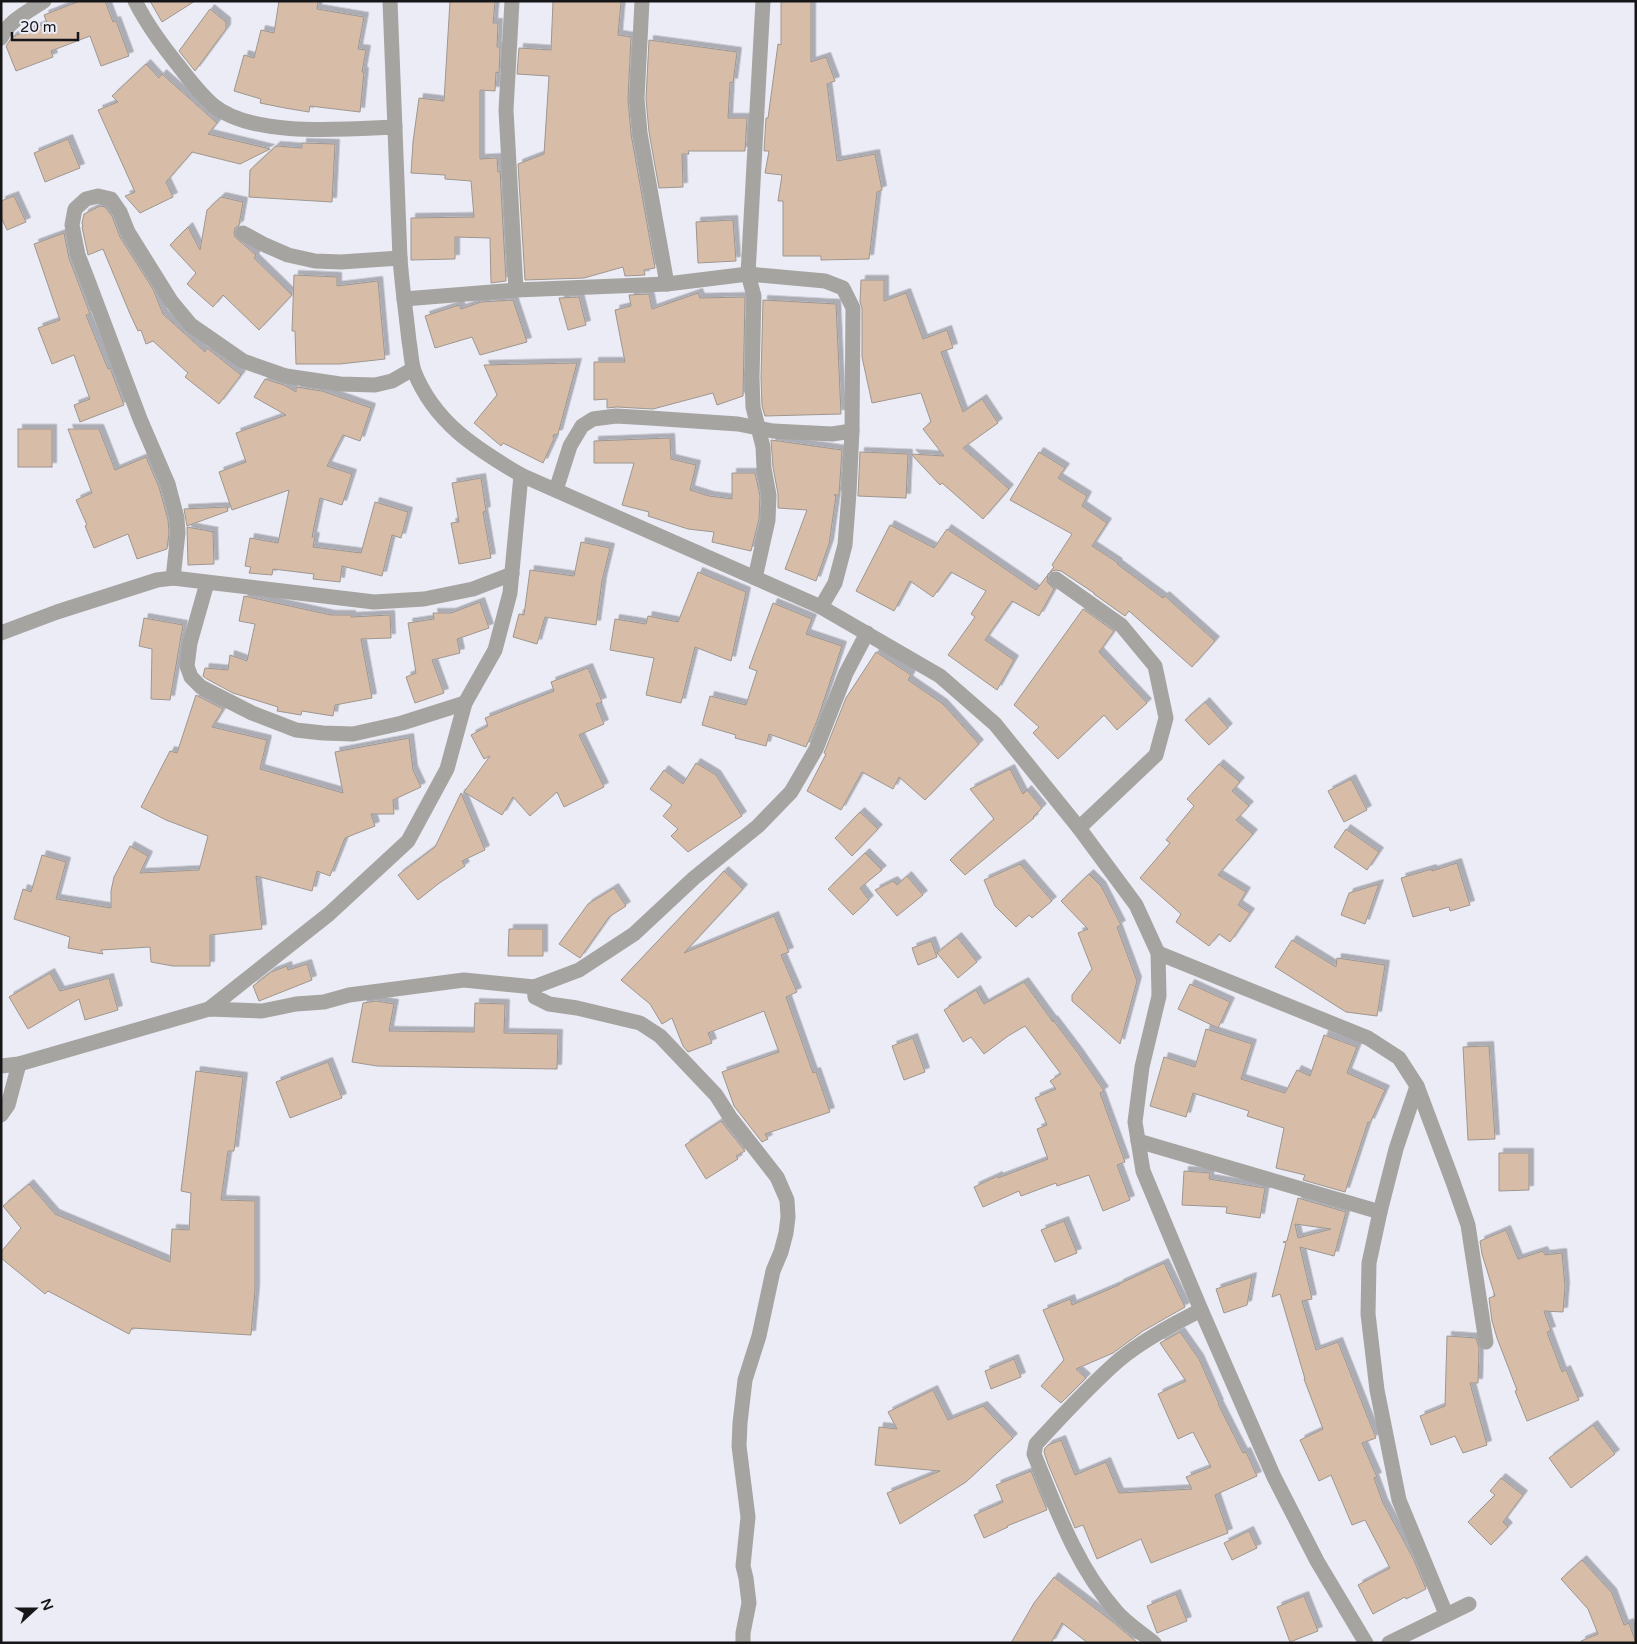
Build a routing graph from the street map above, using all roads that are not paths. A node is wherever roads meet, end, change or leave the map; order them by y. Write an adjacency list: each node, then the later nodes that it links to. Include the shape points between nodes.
1 (44, 1): 7 (street, via 5,29)
2 (135, 1): 8 (street, via 146,22 198,91 234,118 263,125 312,130)
3 (390, 1): 8 (street)
4 (512, 1): 13 (street, via 506,110)
5 (642, 1): 12 (street, via 637,99 640,133)
6 (763, 1): 11 (street)
7 (1, 38)
8 (396, 126): 10 (street)
9 (243, 233): 10 (street, via 288,255 315,261)
10 (400, 258): 14 (street)
11 (748, 274): 12 (street); 16 (street, via 754,296 752,378); 17 (street, via 825,281 844,288 853,308)
12 (667, 284): 13 (street)
13 (516, 290): 14 (street)
14 (404, 299): 15 (street)
15 (413, 369): 18 (street, via 425,394 445,422 483,453); 21 (street, via 392,381 375,385 340,384 286,376 243,361 191,325 171,301 111,199 86,198 75,209 72,225 78,255 168,484 178,532)
16 (758, 428): 17 (street, via 832,434); 19 (street, via 616,416 593,419 582,426 570,446); 22 (street, via 769,503)
17 (852, 431): 25 (street, via 845,545 835,583)
18 (521, 475): 19 (street); 20 (street)
19 (556, 490): 22 (street)
20 (512, 574): 24 (street, via 474,590 424,599 374,602); 28 (street, via 495,650)
21 (173, 578): 24 (street); 26 (street, via 157,580)
22 (755, 578): 25 (street)
23 (1056, 578): 29 (street, via 1121,625 1155,666 1166,718 1156,755)
24 (208, 582): 28 (street, via 190,643 187,666 200,687 252,713 296,730 353,734 402,723)
25 (821, 607): 27 (street)
26 (1, 633)
27 (867, 633): 29 (street, via 940,676 995,724); 31 (street, via 846,673 816,750 791,792 758,826 694,878 634,934 579,970)
28 (465, 702): 32 (street, via 447,769 408,841 329,914)
29 (1079, 828): 30 (street, via 1136,905)
30 (1158, 953): 35 (street, via 1368,1038 1399,1058); 37 (street, via 1159,996 1142,1066 1135,1122)
31 (534, 987): 32 (street, via 464,980 349,995 262,1012); 43 (street, via 535,997 549,1004 631,1020 660,1036 716,1095 764,1158 787,1200 786,1233 745,1380 741,1415 739,1446 748,1517 742,1566 749,1603)
32 (209, 1009): 33 (street)
33 (19, 1064): 34 (street); 36 (street, via 8,1105)
34 (1, 1066)
35 (1418, 1086): 38 (street, via 1396,1149); 40 (street, via 1468,1225)
36 (1, 1115)
37 (1138, 1141): 38 (street); 39 (street, via 1143,1171)
38 (1380, 1212): 42 (street, via 1369,1263 1368,1314 1377,1390 1399,1500)
39 (1201, 1310): 44 (street, via 1155,1335 1121,1359 1036,1444 1034,1454 1069,1539 1095,1585 1117,1612); 45 (street, via 1274,1477 1317,1561)
40 (1486, 1342)
41 (1469, 1604): 42 (street)
42 (1446, 1614): 46 (street)
43 (743, 1643)
44 (1154, 1643)
45 (1366, 1643)
46 (1389, 1643)

